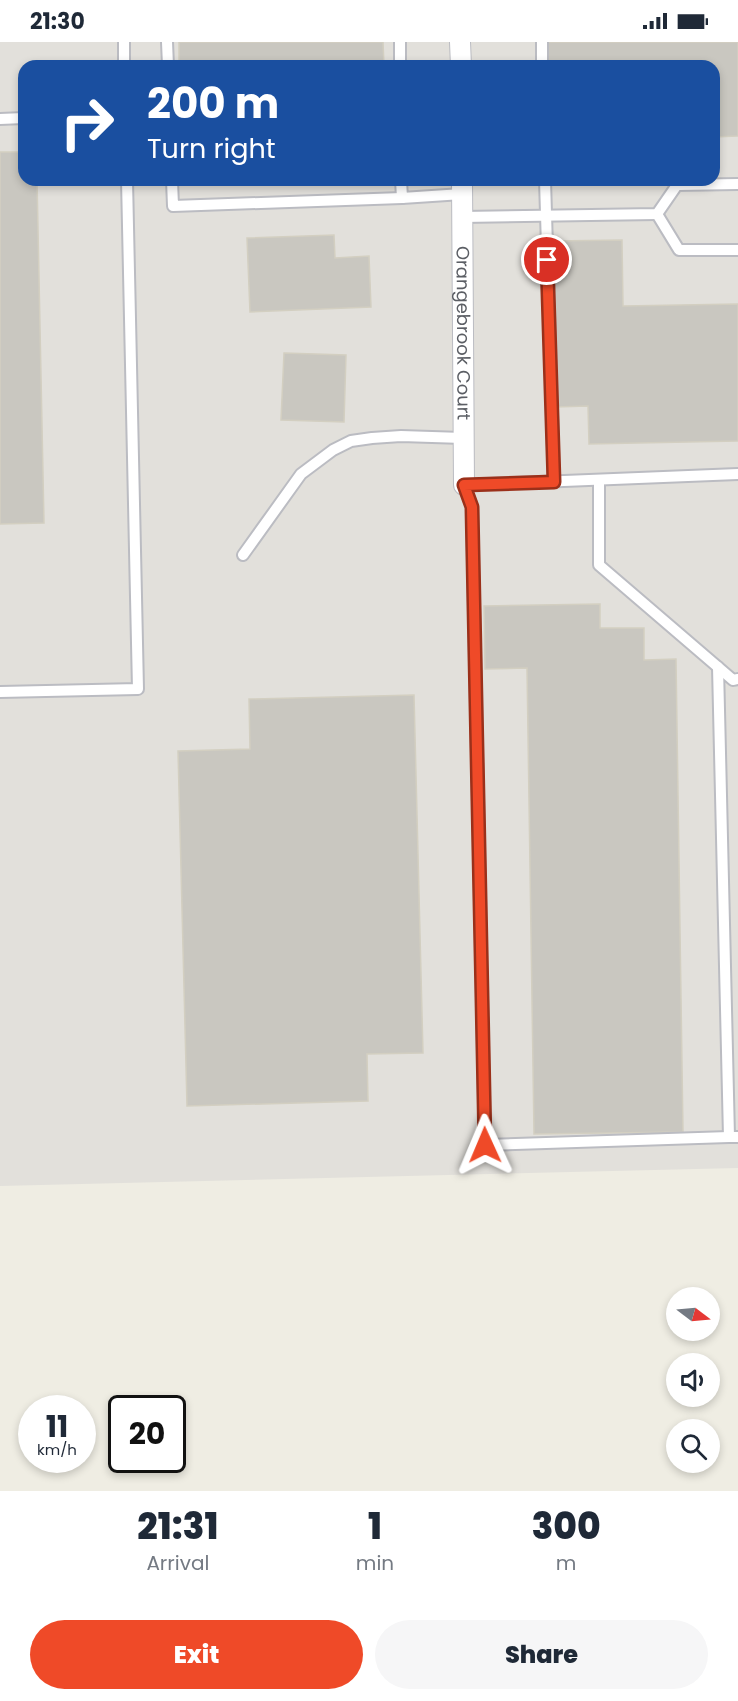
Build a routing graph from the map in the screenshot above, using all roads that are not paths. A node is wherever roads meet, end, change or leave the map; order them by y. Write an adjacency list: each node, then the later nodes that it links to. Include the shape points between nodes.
1 (124, 42): 6 (lane)
2 (167, 42): 7 (lane)
3 (400, 42): 8 (lane)
4 (460, 42): 9 (street)
5 (542, 42): 10 (lane)
6 (124, 60)
7 (168, 60)
8 (400, 60)
9 (461, 60)
10 (542, 60)
11 (18, 118): 12 (lane)
12 (0, 119)
13 (720, 184): 14 (lane)
14 (738, 184)
15 (127, 186): 34 (lane, via 138,689)
16 (172, 186): 21 (lane, via 173,206)
17 (401, 186): 21 (lane)
18 (545, 186): 23 (lane)
19 (676, 186): 22 (lane)
20 (462, 187): 21 (lane); 24 (street, Orangebrook Court)
21 (402, 198)
22 (657, 214): 23 (lane); 25 (lane, via 679,250)
23 (546, 216): 24 (lane); 29 (lane)
24 (462, 218): 26 (street, Orangebrook Court)
25 (738, 250)
26 (464, 438): 30 (street, Orangebrook Court); 31 (lane, via 372,438 351,441 333,450 301,474)
27 (738, 474): 28 (lane)
28 (599, 480): 29 (lane); 32 (lane, via 599,565)
29 (554, 482): 30 (lane)
30 (464, 485): 35 (lane, via 472,507 485,1145)
31 (243, 555)
32 (718, 667): 33 (lane); 35 (lane)
33 (738, 680)
34 (0, 692)
35 (733, 1137)

